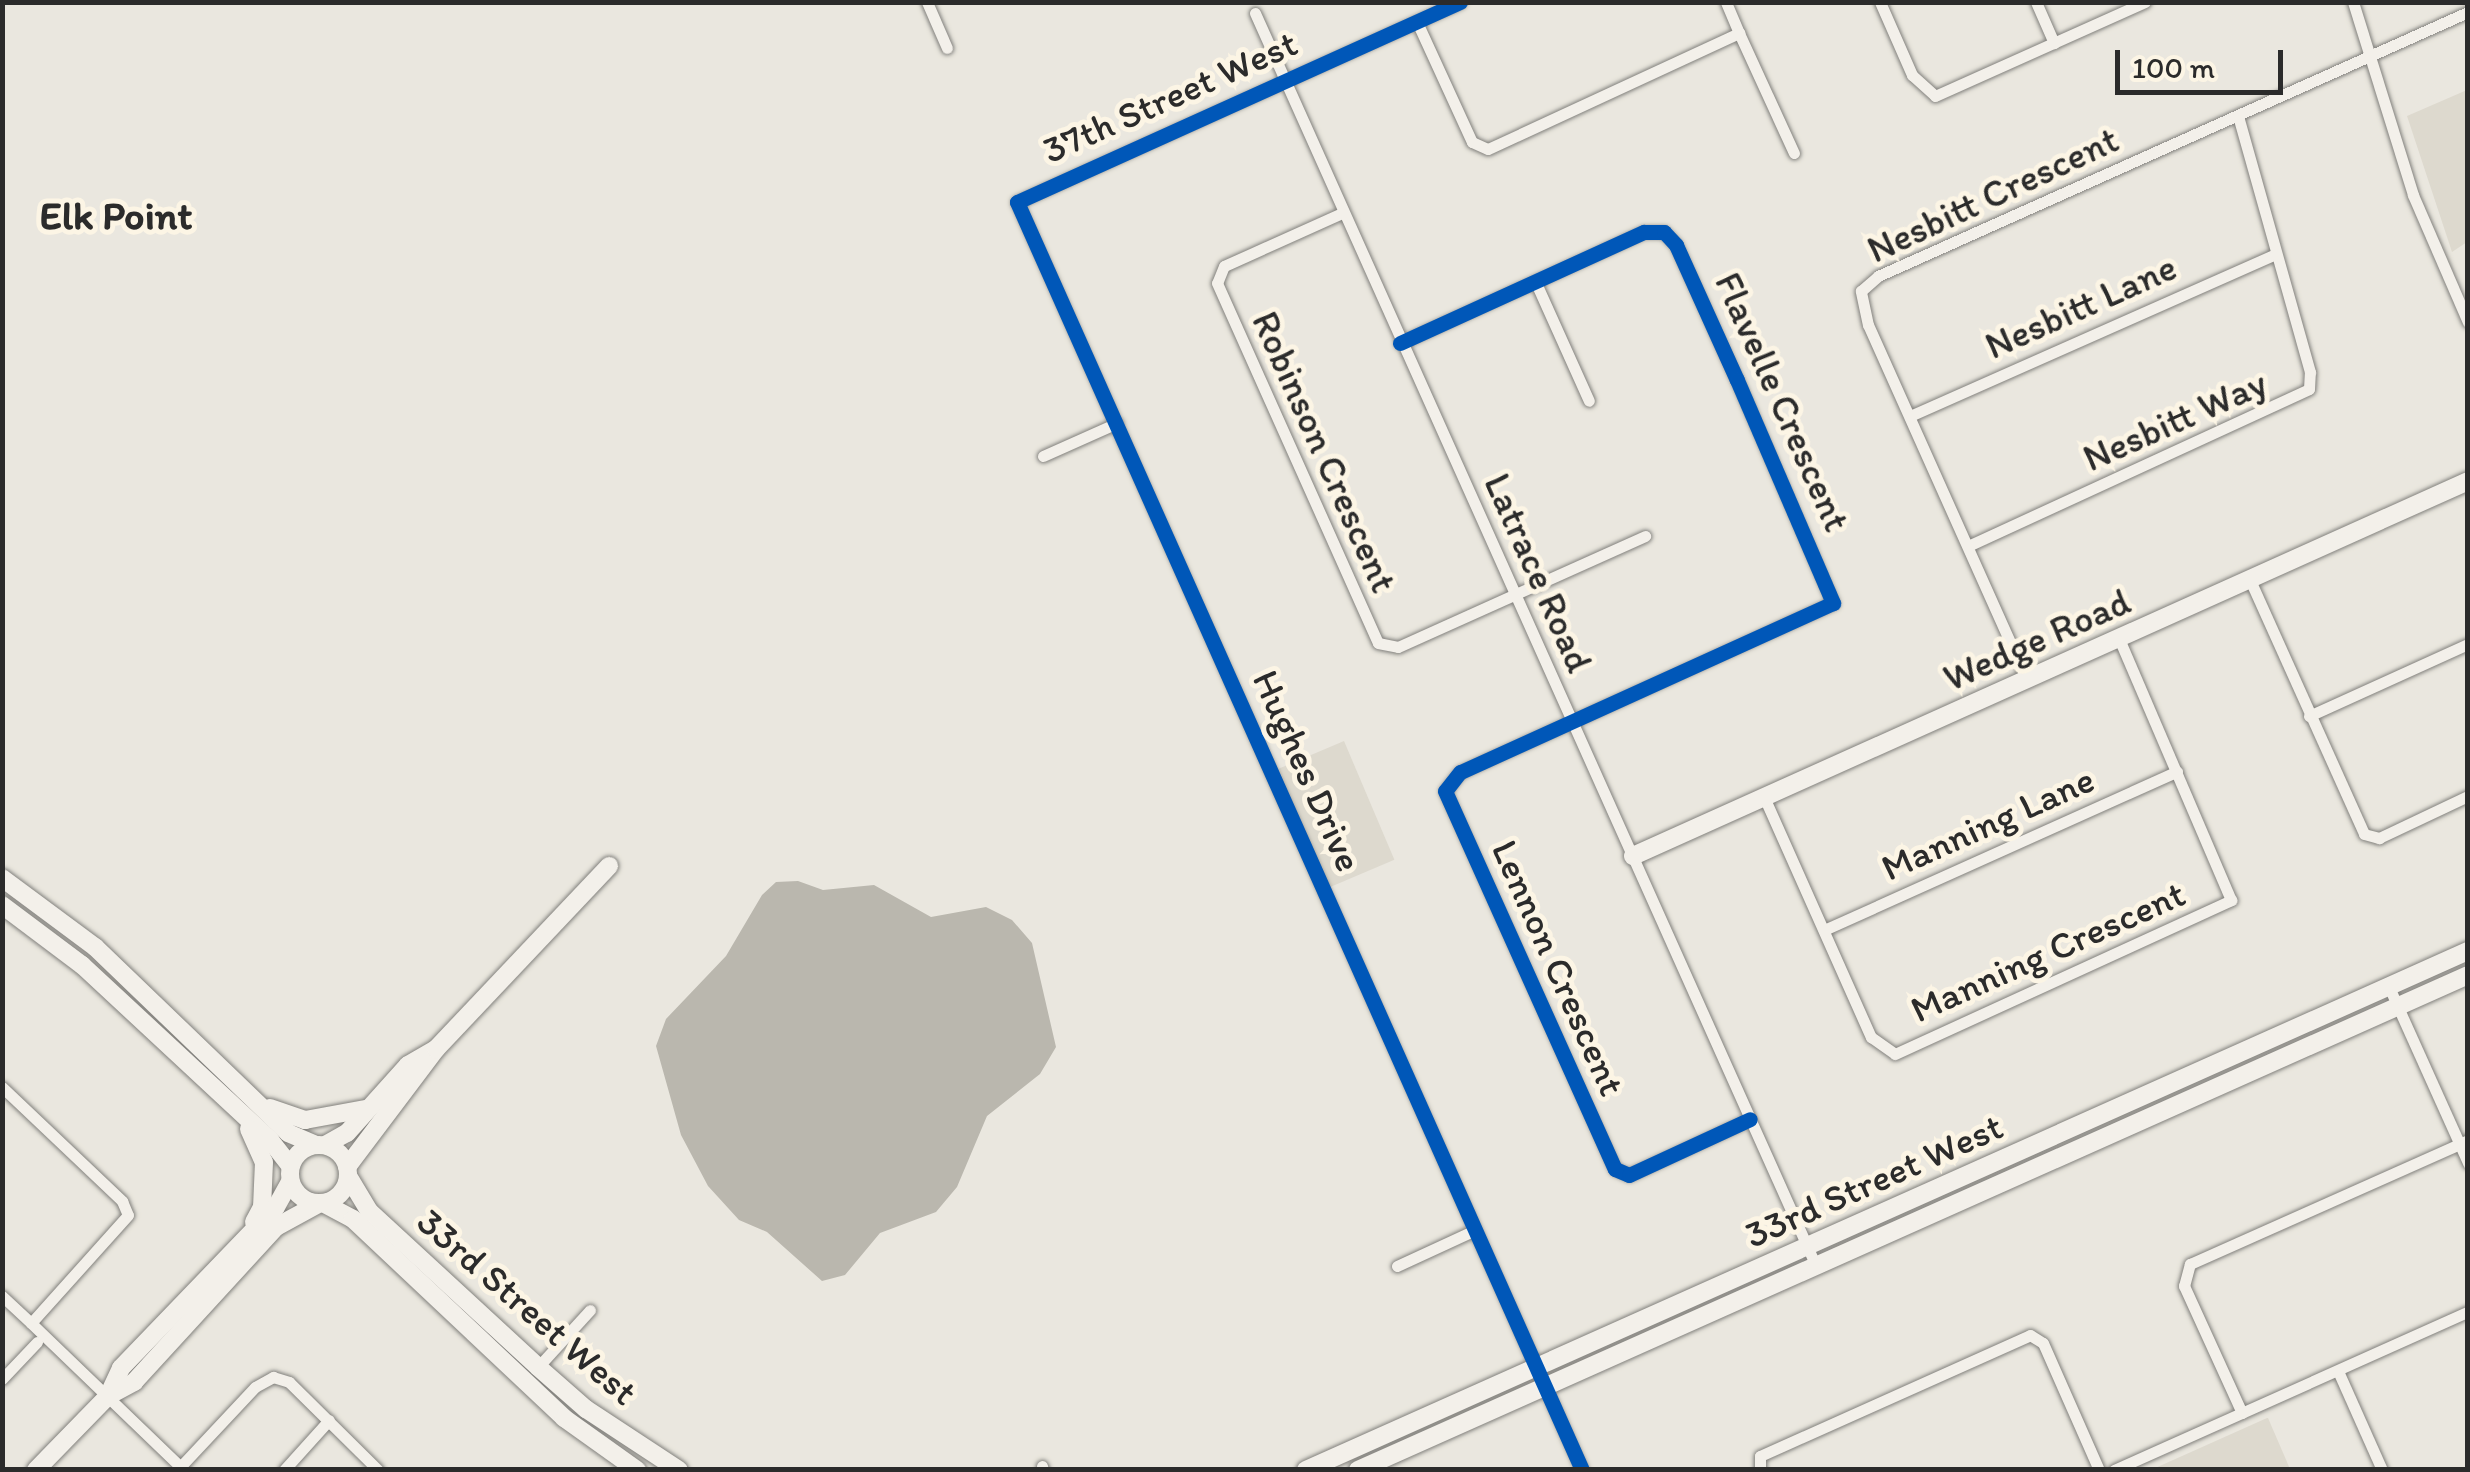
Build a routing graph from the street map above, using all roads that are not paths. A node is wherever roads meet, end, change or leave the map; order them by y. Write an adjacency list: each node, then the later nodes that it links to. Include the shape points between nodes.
1 (927, 2): 13 (street)
2 (1460, 2): 10 (street, 37th Street West)
3 (1726, 2): 11 (street)
4 (1880, 2): 12 (street, via 1912,74 1934,96)
5 (2036, 2): 12 (street)
6 (2145, 2): 12 (street)
7 (2353, 2): 14 (street)
8 (2468, 12): 14 (street, Nesbitt Crescent)
9 (1255, 13): 15 (street, Latrace Road)
10 (1418, 22): 11 (street, via 1472,142 1488,149); 15 (street, 37th Street West)
11 (1739, 34): 17 (street)
12 (2054, 43)
13 (947, 48)
14 (2373, 54): 16 (street, Nesbitt Crescent); 22 (street, via 2413,194)
15 (1284, 81): 18 (street, 37th Street West); 19 (street, Latrace Road)
16 (2238, 116): 20 (street, Nesbitt Way); 25 (street, Nesbitt Crescent, via 1868,284 1862,308)
17 (1794, 153)
18 (1017, 202): 26 (street, Hughes Drive)
19 (1342, 212): 23 (street, Latrace Road); 32 (street, Robinson Crescent, via 1224,266 1217,283 1374,637 1384,648 1398,647)
20 (2276, 254): 25 (street, Nesbitt Lane); 30 (street, Nesbitt Way, via 2310,372 2309,390)
21 (1536, 283): 23 (street, Flavelle Crescent); 24 (street); 37 (street, Flavelle Crescent, via 1644,232 1672,236 1834,594 1827,609)
22 (2468, 322)
23 (1400, 343): 32 (street, Latrace Road)
24 (1589, 400)
25 (1910, 416): 30 (street, Nesbitt Crescent)
26 (1117, 424): 27 (street); 62 (street, Hughes Drive)
27 (1043, 456)
28 (2468, 481): 31 (main road, Wedge Road)
29 (1645, 536): 32 (street, Robinson Crescent)
30 (1968, 546): 35 (street, Nesbitt Crescent)
31 (2250, 580): 33 (main road, Wedge Road); 36 (street)
32 (1515, 595): 37 (street, Latrace Road)
33 (2120, 639): 35 (main road, Wedge Road); 38 (street, Manning Crescent)
34 (2468, 644): 36 (street)
35 (2027, 680): 40 (main road, Wedge Road)
36 (2309, 716): 39 (street, via 2358,825 2371,838)
37 (1572, 723): 41 (street, Latrace Road); 55 (street, Lennon Crescent, via 1460,772 1448,783 1445,799 1615,1169 1629,1174)
38 (2178, 771): 45 (street, Manning Lane); 45 (street, Manning Crescent, via 2232,891 2225,906 1895,1054 1872,1037)
39 (2468, 796)
40 (1764, 797): 41 (main road, Wedge Road); 45 (street, Manning Crescent)
41 (1633, 856): 55 (street, Latrace Road)
42 (609, 866): 50 (main road)
43 (2, 878): 52 (main road, 33rd Street West, via 95,947)
44 (2, 905): 54 (main road, 33rd Street West, via 82,965)
45 (1824, 930)
46 (2468, 952): 48 (main road, 33rd Street West)
47 (2468, 975): 49 (main road, 33rd Street West)
48 (2389, 987): 49 (street); 64 (main road, 33rd Street West)
49 (2397, 1006): 56 (street); 66 (main road, 33rd Street West)
50 (436, 1049): 53 (main road, via 408,1065); 59 (main road)
51 (2, 1087): 70 (street, via 122,1201 128,1215)
52 (263, 1104): 53 (main road, via 305,1120 339,1119); 57 (main road, 33rd Street West, via 288,1133)
53 (370, 1107): 57 (main road, via 347,1133)
54 (233, 1109): 60 (main road, 33rd Street West); 63 (main road, via 264,1162 262,1207)
55 (1750, 1119): 64 (street, Latrace Road)
56 (2463, 1142): 58 (street); 77 (street, via 2190,1264 2184,1286)
57 (319, 1145): 59 (main road, 33rd Street West); 60 (main road)
58 (2468, 1163)
59 (348, 1172): 61 (main road, via 337,1196); 72 (main road, 33rd Street West, via 369,1211)
60 (290, 1174): 61 (main road, 33rd Street West, via 305,1200); 63 (main road, via 279,1204)
61 (322, 1203): 76 (main road, via 276,1227 134,1382); 83 (main road, 33rd Street West, via 353,1219 564,1418)
62 (1475, 1230): 65 (street); 74 (street, Hughes Drive)
63 (250, 1231): 76 (main road, via 121,1368)
64 (1807, 1247): 66 (street, Latrace Road); 74 (main road, 33rd Street West)
65 (1396, 1266)
66 (1816, 1266): 74 (main road, 33rd Street West)
67 (2, 1296): 70 (street)
68 (590, 1310): 72 (street)
69 (2468, 1312): 73 (street)
70 (31, 1323): 76 (street)
71 (37, 1342): 75 (street)
72 (538, 1368): 84 (main road, 33rd Street West, via 600,1419)
73 (2338, 1371): 77 (street); 91 (street)
74 (1540, 1376): 85 (main road, 33rd Street West); 86 (main road, 33rd Street West); 87 (street, Hughes Drive)
75 (2, 1378)
76 (108, 1396): 79 (street); 80 (main road)
77 (2242, 1413): 90 (street)
78 (329, 1420): 79 (street, via 289,1382 273,1377 255,1387); 81 (street); 82 (street)
79 (183, 1468)
80 (36, 1470)
81 (284, 1470)
82 (378, 1470)
83 (637, 1470)
84 (680, 1470)
85 (1306, 1470)
86 (1358, 1470)
87 (1582, 1470)
88 (1760, 1470): 89 (street, via 1760,1456 2030,1335 2044,1343)
89 (2099, 1470)
90 (2114, 1470)
91 (2382, 1470)

